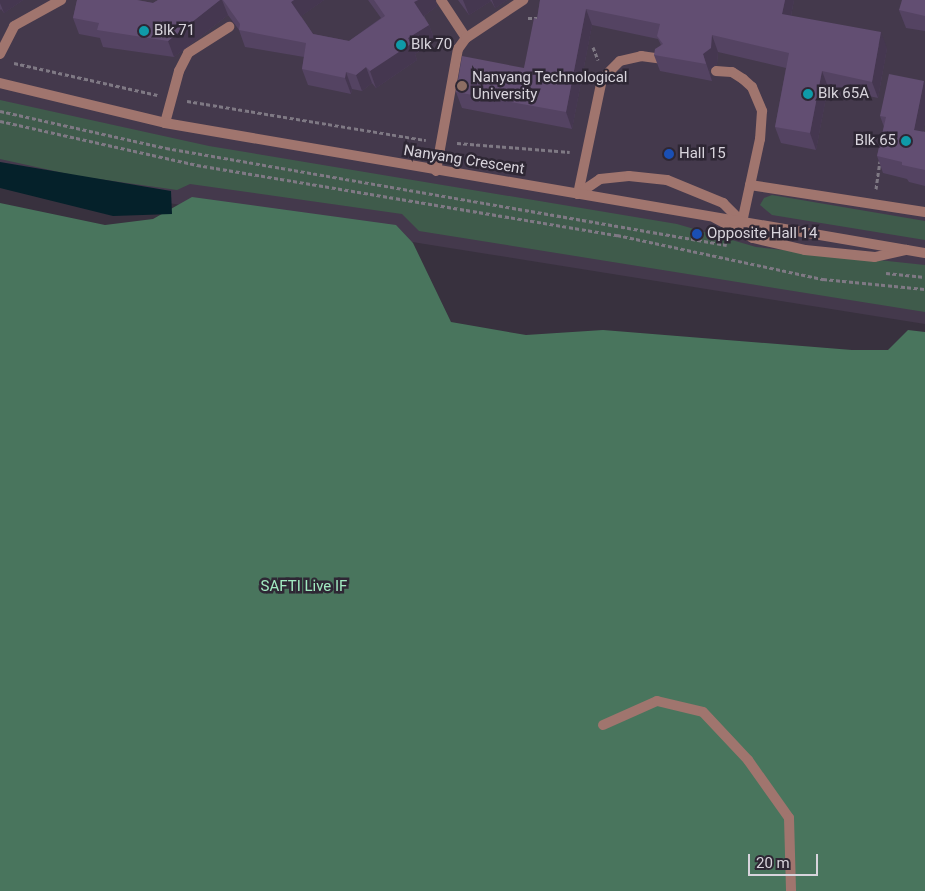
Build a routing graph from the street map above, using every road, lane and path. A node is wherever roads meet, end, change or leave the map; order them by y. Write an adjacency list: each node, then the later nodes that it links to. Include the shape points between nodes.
1 (61, 0): 9 (street, via 14,26)
2 (441, 0): 7 (street)
3 (522, 0): 7 (street)
4 (520, 18): 5 (path)
5 (537, 18)
6 (229, 27): 15 (street, via 188,53 178,72)
7 (466, 38): 19 (street, via 456,57)
8 (593, 47): 10 (path)
9 (0, 54)
10 (597, 59)
11 (662, 59): 20 (street, via 641,56 620,60 609,70 598,87)
12 (8, 61): 15 (path)
13 (716, 71): 24 (street, via 732,72 748,83 762,111 760,139)
14 (0, 83): 18 (street, Nanyang Crescent)
15 (171, 98): 18 (street); 19 (path)
16 (0, 111): 29 (path, via 166,148)
17 (0, 121): 34 (path, via 197,165 617,235 823,280)
18 (165, 123): 22 (street, Nanyang Crescent)
19 (440, 142): 20 (path); 22 (street)
20 (586, 152): 25 (street)
21 (882, 152): 23 (path)
22 (436, 171): 25 (street, Nanyang Crescent)
23 (877, 176)
24 (750, 185): 26 (street); 28 (street)
25 (578, 194): 27 (street, Nanyang Crescent); 28 (street, via 600,179 629,176 667,180 723,203)
26 (925, 212)
27 (713, 217): 28 (street, Nanyang Crescent); 30 (street, via 752,238 805,250 876,257)
28 (742, 222): 30 (street, Nanyang Crescent)
29 (734, 247)
30 (907, 249): 31 (street, Nanyang Crescent)
31 (925, 253)
32 (880, 272): 33 (path)
33 (925, 277)
34 (925, 289)
35 (603, 725): 36 (street, via 657,701 703,712 748,760 789,818)
36 (791, 891)

